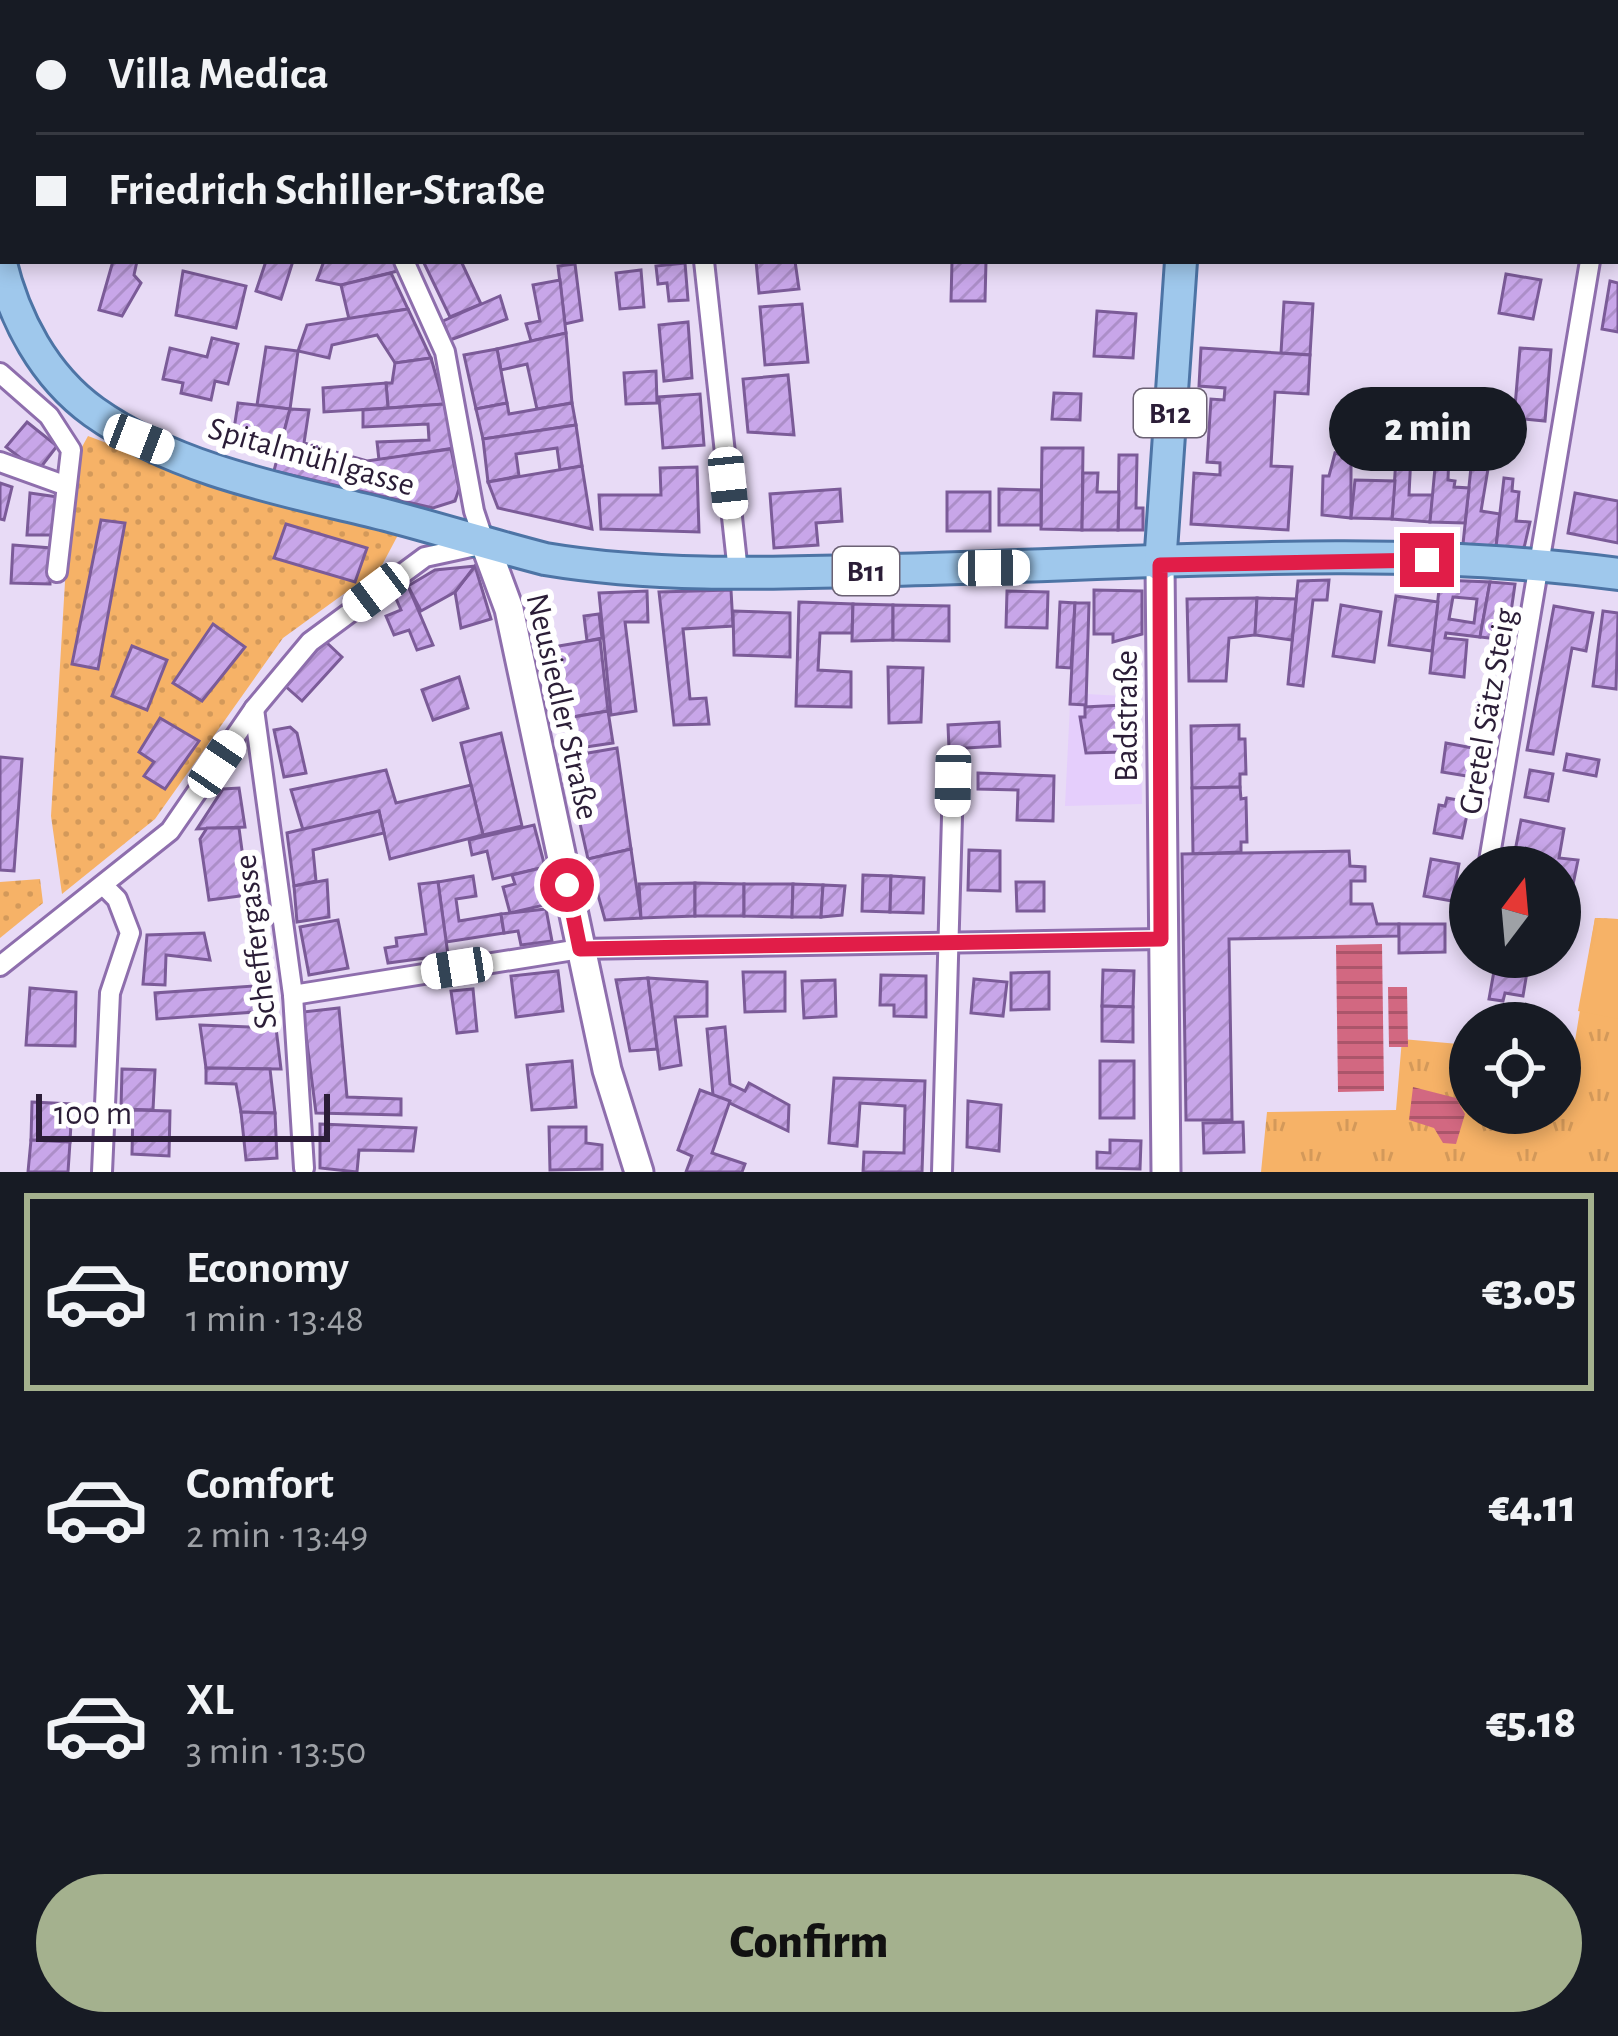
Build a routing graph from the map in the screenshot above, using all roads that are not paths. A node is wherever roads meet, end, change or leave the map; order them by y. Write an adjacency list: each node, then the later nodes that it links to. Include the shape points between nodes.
1 (1, 264): 9 (main road, Spitalmühlgasse / B11, via 18,317 59,381 139,439 252,481)
2 (405, 264): 9 (street, Neusiedler Straße, via 445,352)
3 (704, 264): 13 (street)
4 (1181, 264): 10 (main road, Badstraße / B12)
5 (1589, 264): 11 (street, Gretel Sätz Steig)
6 (0, 373): 8 (street, via 49,416 70,450)
7 (0, 462): 8 (street)
8 (64, 485): 12 (street)
9 (485, 544): 13 (main road, B11, via 589,566); 15 (street, via 410,567 310,642); 21 (main road, Neusiedler Straße, via 509,609)
10 (1160, 565): 11 (main road); 13 (main road, B11); 19 (main road, Badstraße)
11 (1543, 565): 14 (main road); 17 (street, Gretel Sätz Steig)
12 (57, 572)
13 (738, 572)
14 (1618, 574)
15 (254, 709): 18 (street, via 170,831); 23 (street, Scheffergasse)
16 (953, 781): 20 (street)
17 (1493, 846)
18 (104, 886): 22 (street); 25 (street, via 130,933 110,993)
19 (1161, 939): 20 (street); 28 (main road, Badstraße)
20 (950, 944): 21 (street); 27 (street)
21 (580, 949): 23 (street); 26 (main road, Neusiedler Straße)
22 (0, 966)
23 (293, 994): 24 (street, Scheffergasse)
24 (304, 1168)
25 (102, 1172)
26 (639, 1172)
27 (942, 1172)
28 (1166, 1172)

